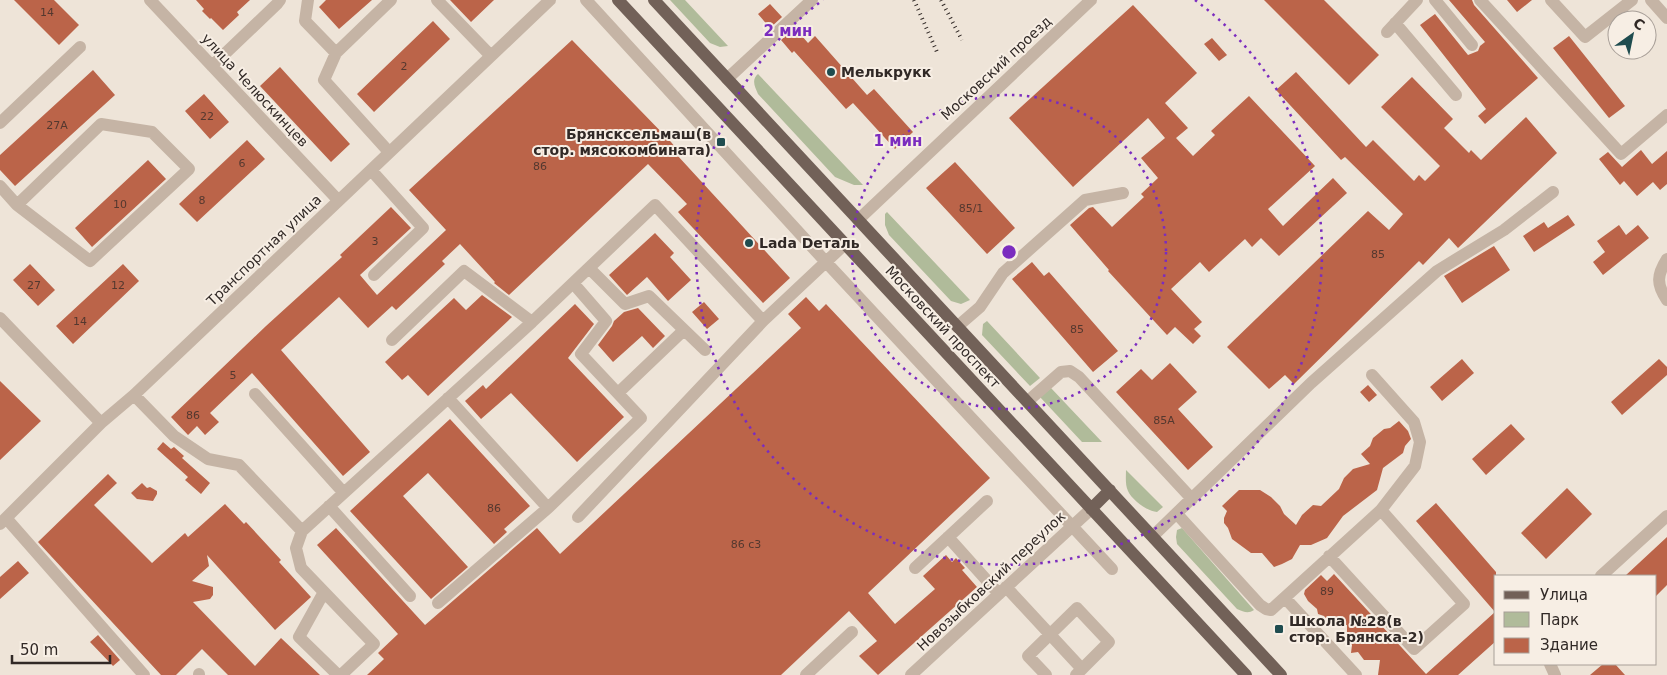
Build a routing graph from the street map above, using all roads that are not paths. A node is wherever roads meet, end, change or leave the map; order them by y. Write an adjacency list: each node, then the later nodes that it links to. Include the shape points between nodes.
1 (150, 0): 23 (street, улица Челюскинцев)
2 (280, 0): 23 (street)
3 (308, 0): 21 (street, via 305,21)
4 (391, 0): 21 (street)
5 (437, 0): 22 (street)
6 (550, 0): 22 (street, Транспортная улица)
7 (586, 0): 38 (street)
8 (618, 0): 36 (main road, Московский проспект)
9 (654, 0): 24 (main road, Московский проспект)
10 (812, 0): 24 (street)
11 (1090, 0): 35 (street, Московский проезд)
12 (1417, 0): 25 (street, via 1391,28)
13 (1435, 0): 19 (street)
14 (1480, 0): 26 (street, via 1621,154)
15 (1552, 0): 16 (street, via 1585,37)
16 (1632, 0)
17 (1651, 0): 18 (street)
18 (1667, 18)
19 (1472, 45)
20 (80, 47): 27 (street)
21 (336, 53): 28 (street, via 324,80)
22 (490, 56): 28 (street, Транспортная улица)
23 (212, 66): 33 (street, улица Челюскинцев)
24 (727, 79): 35 (main road, Московский проспект)
25 (1456, 95)
26 (1667, 115)
27 (0, 123)
28 (389, 152): 29 (street, Транспортная улица)
29 (371, 170): 33 (street, Транспортная улица); 40 (street, via 423,228)
30 (0, 186): 34 (street)
31 (1553, 192): 59 (street, via 1504,230 1437,271 1311,383)
32 (1123, 194): 46 (street, via 1085,200 1003,273 980,307)
33 (338, 200): 53 (street, Транспортная улица)
34 (17, 205): 34 (street, via 101,124 152,132 189,169 90,261)
35 (858, 220): 46 (main road, Московский проспект)
36 (845, 244): 38 (street); 63 (main road, Московский проспект)
37 (1667, 259): 42 (street, via 1660,270 1660,289)
38 (825, 261): 44 (street); 69 (street)
39 (589, 268): 41 (street); 44 (street, via 655,205); 47 (street, via 625,304 649,296)
40 (374, 275)
41 (573, 283): 45 (street); 51 (street, via 606,321 581,354)
42 (1667, 300)
43 (0, 318): 56 (street)
44 (762, 321): 67 (street)
45 (532, 322): 48 (street, via 464,271); 54 (street)
46 (958, 326): 55 (main road, Московский проспект)
47 (684, 330): 49 (street); 51 (street)
48 (392, 340)
49 (705, 350)
50 (1372, 376): 64 (street, via 1414,422 1420,442 1415,466)
51 (618, 393): 62 (street, via 641,418)
52 (255, 394): 58 (street)
53 (134, 395): 56 (street, Транспортная улица); 70 (street, via 181,441 208,459 239,465)
54 (448, 398): 58 (street); 62 (street)
55 (1028, 401): 57 (main road, Московский проспект); 59 (street, via 1061,372 1070,371)
56 (102, 423): 68 (street, Транспортная улица)
57 (1110, 490): 63 (main road); 71 (main road, Московский проспект)
58 (343, 492): 61 (street)
59 (1192, 499): 65 (street)
60 (987, 501): 72 (street)
61 (329, 506): 70 (street); 79 (street)
62 (548, 508): 81 (street)
63 (1091, 510): 69 (street, Новозыбковский переулок); 90 (main road, Московский проспект)
64 (1381, 510): 73 (street); 73 (street, via 1464,604 1414,649)
65 (1177, 514): 71 (street); 80 (street, via 1266,609 1271,610)
66 (1667, 516): 76 (street)
67 (578, 517)
68 (3, 521): 85 (street)
69 (1072, 527): 75 (street); 77 (street, Новозыбковский переулок)
70 (302, 531): 78 (street, via 296,548 302,568)
71 (1153, 536): 91 (main road, Московский проспект)
72 (948, 537): 74 (street); 77 (street)
73 (1329, 556): 80 (street)
74 (915, 568)
75 (1112, 569)
76 (1602, 575)
77 (1002, 590): 83 (street); 88 (street, Новозыбковский переулок)
78 (324, 592): 86 (street, via 299,637); 86 (street, via 374,644)
79 (410, 596)
80 (1285, 598): 92 (street)
81 (438, 603)
82 (852, 632): 87 (street)
83 (1050, 635): 84 (street); 84 (street, via 1078,608 1109,642); 89 (street, via 1028,656)
84 (1079, 672)
85 (144, 675)
86 (339, 675)
87 (806, 675)
88 (911, 675)
89 (1046, 675)
90 (1246, 675)
91 (1281, 675)
92 (1356, 675)

